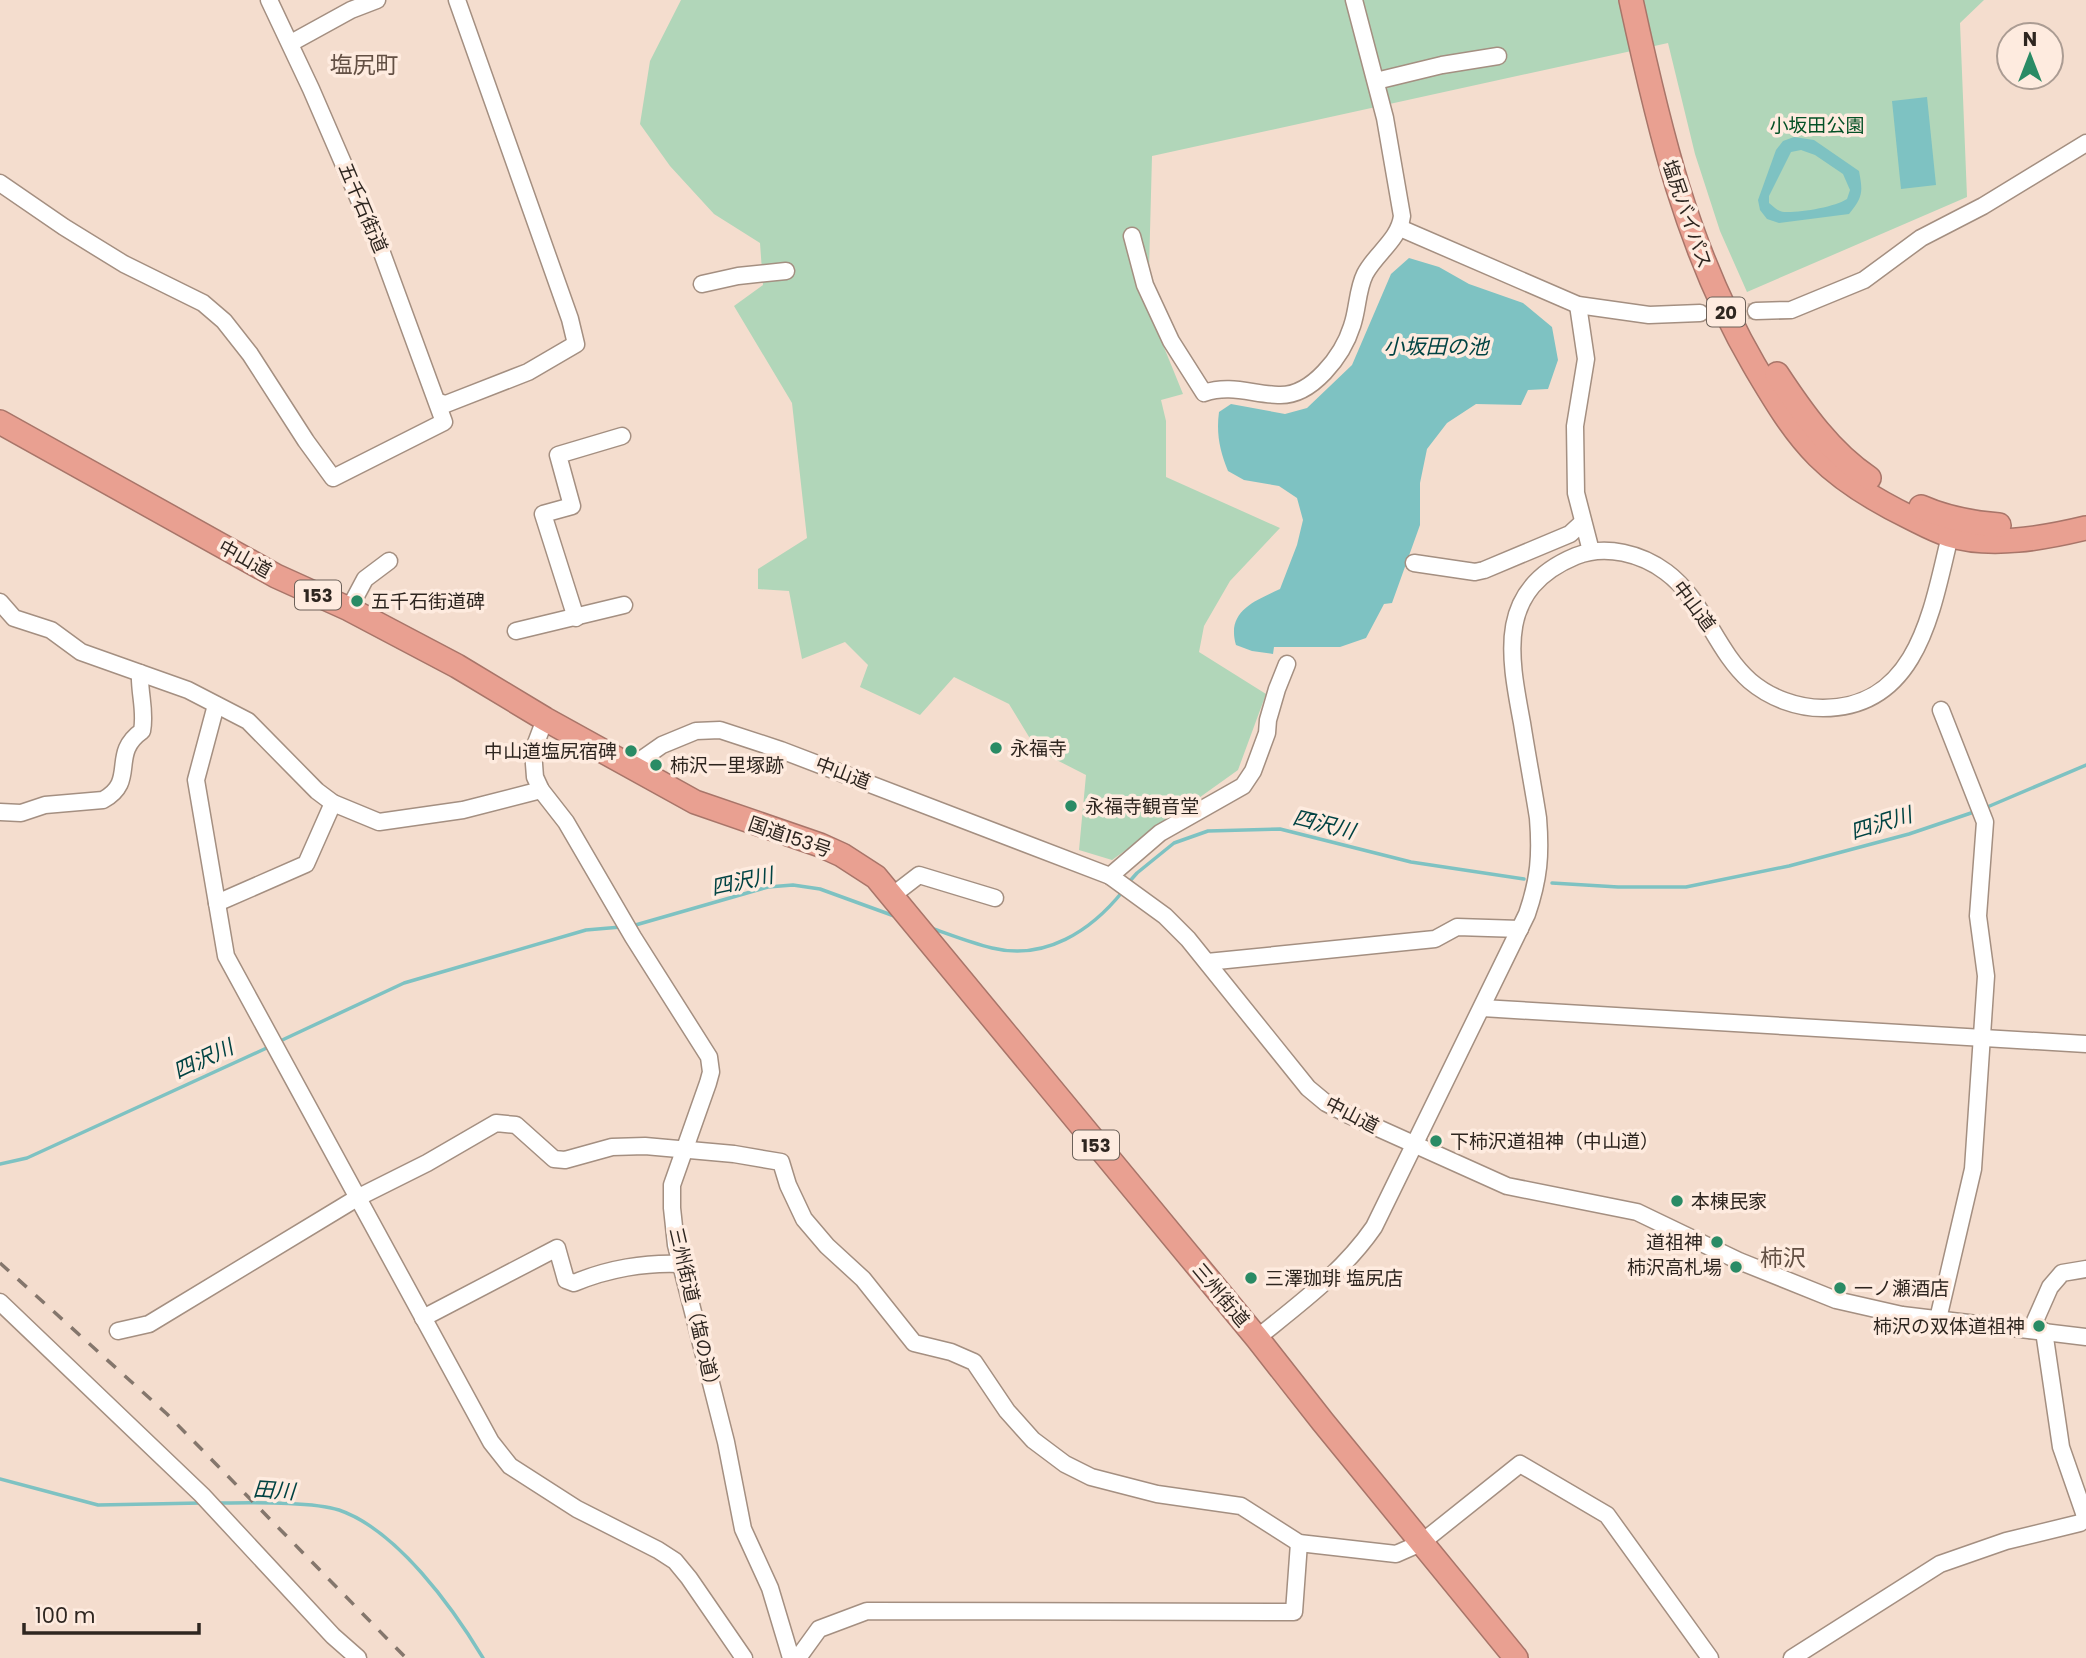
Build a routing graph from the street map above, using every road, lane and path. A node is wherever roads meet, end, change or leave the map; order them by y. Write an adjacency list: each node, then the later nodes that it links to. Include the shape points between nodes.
1 (269, 0): 7 (street, 五千石街道)
2 (377, 0): 7 (street)
3 (457, 0): 19 (street, via 576,344 516,377 446,404)
4 (1354, 0): 9 (street)
5 (1631, 0): 24 (highway, 塩尻バイパス / 20, via 1665,149 1709,279 1766,385 1785,416 1837,472 1886,506)
6 (1644, 0): 24 (highway, 塩尻バイパス / 20, via 1692,192 1754,336 1793,400 1838,452 1864,475 1943,516)
7 (290, 43): 19 (street, 五千石街道, via 382,253)
8 (1498, 56): 9 (street)
9 (1376, 80): 12 (street, via 1398,186)
10 (2086, 143): 17 (street, via 1921,238 1864,280 1791,310)
11 (0, 183): 19 (street, 五千石街道, via 64,228 203,303 224,321 332,478 444,422)
12 (1401, 228): 13 (street, via 1364,275 1354,323 1340,352 1310,384 1285,396 1237,389 1204,393 1171,341 1147,290); 16 (street)
13 (1132, 236)
14 (786, 271): 15 (street)
15 (702, 284)
16 (1578, 305): 18 (street, via 1649,315); 23 (street, via 1586,359 1575,426 1576,493)
17 (1756, 311)
18 (1700, 313)
19 (438, 402)
20 (0, 422): 31 (highway, 中山道 / 153, via 275,576)
21 (622, 436): 32 (street, via 558,455 572,506 542,514)
22 (2086, 521): 24 (highway, 20)
23 (1583, 522): 26 (street); 28 (street, via 1570,534 1484,570)
24 (1953, 527): 25 (highway, 20, via 1980,540 2055,536); 26 (street, 中山道, via 1928,622 1912,659 1873,696 1831,708 1790,704 1750,681 1692,597 1662,569 1627,553)
25 (2086, 528)
26 (1591, 551): 47 (street, 中山道, via 1563,563 1535,584 1516,614 1512,633 1514,680 1540,843 1537,886)
27 (389, 561): 31 (street, via 365,579)
28 (1414, 563)
29 (0, 602): 35 (street, via 14,618 51,630 81,652)
30 (624, 605): 32 (street)
31 (349, 609): 38 (highway, 中山道 / 153)
32 (576, 618): 33 (street)
33 (516, 631)
34 (1287, 664): 43 (street, via 1263,745 1243,786 1160,833)
35 (140, 673): 36 (street); 42 (street, via 142,731 124,749 121,778 112,795 21,813)
36 (215, 705): 41 (street, via 248,721); 46 (street, via 196,780)
37 (1941, 710): 51 (street, via 1986,822 1978,916 1986,976)
38 (545, 719): 39 (highway, 中山道 / 153); 40 (street, 三州街道（塩の道）, via 533,751)
39 (636, 769): 43 (street, 中山道, via 662,745 696,731 720,730); 45 (highway, 国道153号 / 153, via 695,802 842,855 876,877)
40 (541, 790): 41 (street, via 463,810 379,822); 54 (street, 三州街道（塩の道）, via 566,822 709,1057 711,1072)
41 (333, 803): 46 (street, via 306,864)
42 (0, 812)
43 (1114, 879): 49 (street, 中山道, via 1165,916)
44 (995, 898): 45 (street, via 919,875)
45 (897, 900): 48 (highway, 国道153号 / 153)
46 (217, 903): 55 (street, via 226,957)
47 (1520, 929): 49 (street, via 1457,927 1435,939); 50 (street, 中山道)
48 (924, 933): 64 (highway, 三州街道 / 153)
49 (1207, 962): 53 (street, 中山道, via 1315,1094)
50 (1482, 1008): 51 (street); 53 (street, 中山道)
51 (1982, 1038): 52 (street); 60 (street, via 1973,1169)
52 (2086, 1044)
53 (1416, 1145): 60 (street, 中山道, via 1507,1186 1637,1212 1739,1261 1836,1300); 64 (street, via 1360,1245 1323,1285)
54 (684, 1149): 55 (street, via 612,1147 554,1159 516,1125 496,1123); 56 (street, 三州街道（塩の道）, via 672,1185 676,1245); 66 (street, via 781,1162 804,1219 863,1279 914,1343 974,1362 1032,1440 1065,1464 1091,1477 1157,1494 1241,1506)
55 (357, 1198): 59 (street); 62 (street, via 149,1324)
56 (682, 1264): 59 (street, via 657,1262 574,1283 566,1280 557,1248); 70 (street, 三州街道（塩の道）, via 743,1530 770,1588)
57 (2086, 1269): 61 (street, via 2062,1273 2050,1287)
58 (0, 1301): 68 (street, via 202,1494)
59 (423, 1318): 69 (street, via 491,1442 510,1466 577,1509 675,1561)
60 (1938, 1319): 61 (street, 中山道)
61 (2037, 1330): 63 (street, 中山道); 65 (street, via 2061,1447)
62 (118, 1331)
63 (2086, 1337)
64 (1256, 1338): 67 (highway, 三州街道 / 153)
65 (2086, 1518): 74 (street, via 1940,1564)
66 (1299, 1543): 67 (street, via 1396,1554); 71 (street, via 1294,1612 867,1611 819,1629)
67 (1421, 1543): 72 (highway, 三州街道 / 153); 73 (street, via 1520,1464 1607,1515)
68 (358, 1658)
69 (744, 1658)
70 (791, 1658)
71 (798, 1658)
72 (1516, 1658)
73 (1710, 1658)
74 (1792, 1658)

